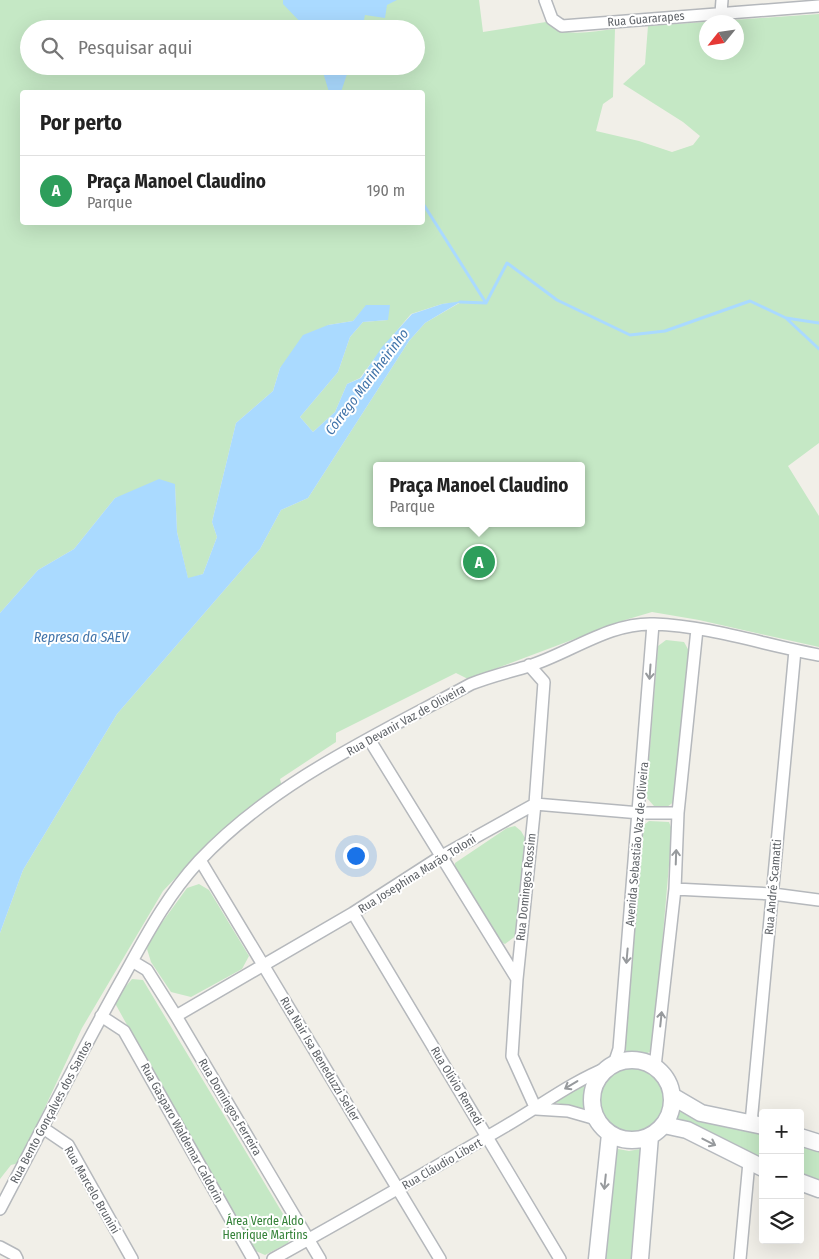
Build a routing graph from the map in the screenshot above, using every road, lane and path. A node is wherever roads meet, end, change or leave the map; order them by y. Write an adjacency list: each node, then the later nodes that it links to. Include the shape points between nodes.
1 (545, 0): 6 (street, Rua Guararapes, via 552,19 562,26)
2 (722, 0): 6 (street)
3 (745, 0): 5 (street)
4 (819, 6): 5 (street, Rua Guararapes)
5 (744, 12): 6 (street, Rua Guararapes)
6 (721, 13)
7 (654, 624): 8 (street, Rua Devanir Vaz de Oliveira); 11 (street, Rua Devanir Vaz de Oliveira, via 626,626); 14 (street, Avenida Sebastião Vaz de Oliveira, one-way to 14)
8 (697, 629): 9 (street, Rua Devanir Vaz de Oliveira); 15 (street)
9 (795, 650): 10 (street, Rua Devanir Vaz de Oliveira); 19 (street, Rua André Scamatti)
10 (819, 654)
11 (529, 666): 12 (street, Rua Devanir Vaz de Oliveira, via 500,672 471,684); 13 (street, Rua Domingos Rossim, via 544,682)
12 (369, 739): 16 (street); 17 (street, Rua Devanir Vaz de Oliveira, via 297,781 248,816)
13 (535, 804): 14 (street); 16 (street, Rua Josephina Marão Toloni); 24 (street, Rua Domingos Rossim)
14 (640, 813): 15 (street); 27 (street, Avenida Sebastião Vaz de Oliveira, one-way to 27, via 619,1049)
15 (678, 813): 18 (street, one-way to 15)
16 (440, 857): 21 (street, Rua Josephina Marão Toloni); 24 (street)
17 (200, 860): 22 (street, Rua Devanir Vaz de Oliveira, via 168,897); 23 (street, Rua Nair Isa Beneduzzi Seller)
18 (675, 889): 19 (street); 28 (street, one-way to 18)
19 (773, 894): 20 (street); 33 (street, Rua André Scamatti)
20 (819, 900)
21 (353, 913): 23 (street, Rua Josephina Marão Toloni); 37 (street, Rua Olívio Remedi)
22 (132, 961): 25 (street, Rua Devanir Vaz de Oliveira); 26 (street, Rua Domingos Ferreira, via 147,970)
23 (263, 964): 26 (street, Rua Josephina Marão Toloni); 42 (street, Rua Nair Isa Beneduzzi Seller)
24 (517, 979): 30 (street, Rua Domingos Rossim, via 512,1056)
25 (101, 1016): 34 (street, Rua Bento Gonçalves dos Santos); 49 (street, Rua Gasparo Waldemar Caldorin, via 124,1031)
26 (176, 1016): 45 (street, Rua Domingos Ferreira)
27 (611, 1066): 28 (street, via 628,1060 642,1061); 30 (street, Rua Cláudio Libert, one-way to 30, via 588,1076); 31 (street, via 599,1078 593,1091)
28 (655, 1067): 29 (street, via 664,1075)
29 (672, 1096): 32 (street, via 672,1106); 33 (street, via 701,1113)
30 (536, 1108): 31 (street, via 568,1110); 37 (street, Rua Cláudio Libert)
31 (596, 1119): 35 (street)
32 (664, 1125): 36 (street); 40 (street, one-way to 40, via 687,1130)
33 (757, 1125)
34 (43, 1128): 44 (street, Rua Bento Gonçalves dos Santos); 48 (street, Rua Marcelo Brunini, via 68,1145)
35 (610, 1134): 36 (street, via 637,1140); 54 (street, one-way to 54)
36 (650, 1136): 55 (street)
37 (487, 1137): 42 (street, Rua Cláudio Libert); 53 (street, Rua Olívio Remedi)
38 (804, 1138): 39 (street)
39 (819, 1143)
40 (756, 1165): 56 (street)
41 (804, 1183): 43 (street)
42 (398, 1189): 45 (street, Rua Cláudio Libert); 52 (street, Rua Nair Isa Beneduzzi Seller)
43 (819, 1189)
44 (0, 1208)
45 (308, 1240): 50 (street, Rua Cláudio Libert); 51 (street, Rua Domingos Ferreira)
46 (0, 1247): 47 (street)
47 (17, 1259)
48 (132, 1259)
49 (253, 1259)
50 (273, 1259)
51 (320, 1259)
52 (440, 1259)
53 (560, 1259)
54 (597, 1259)
55 (640, 1259)
56 (740, 1259)

